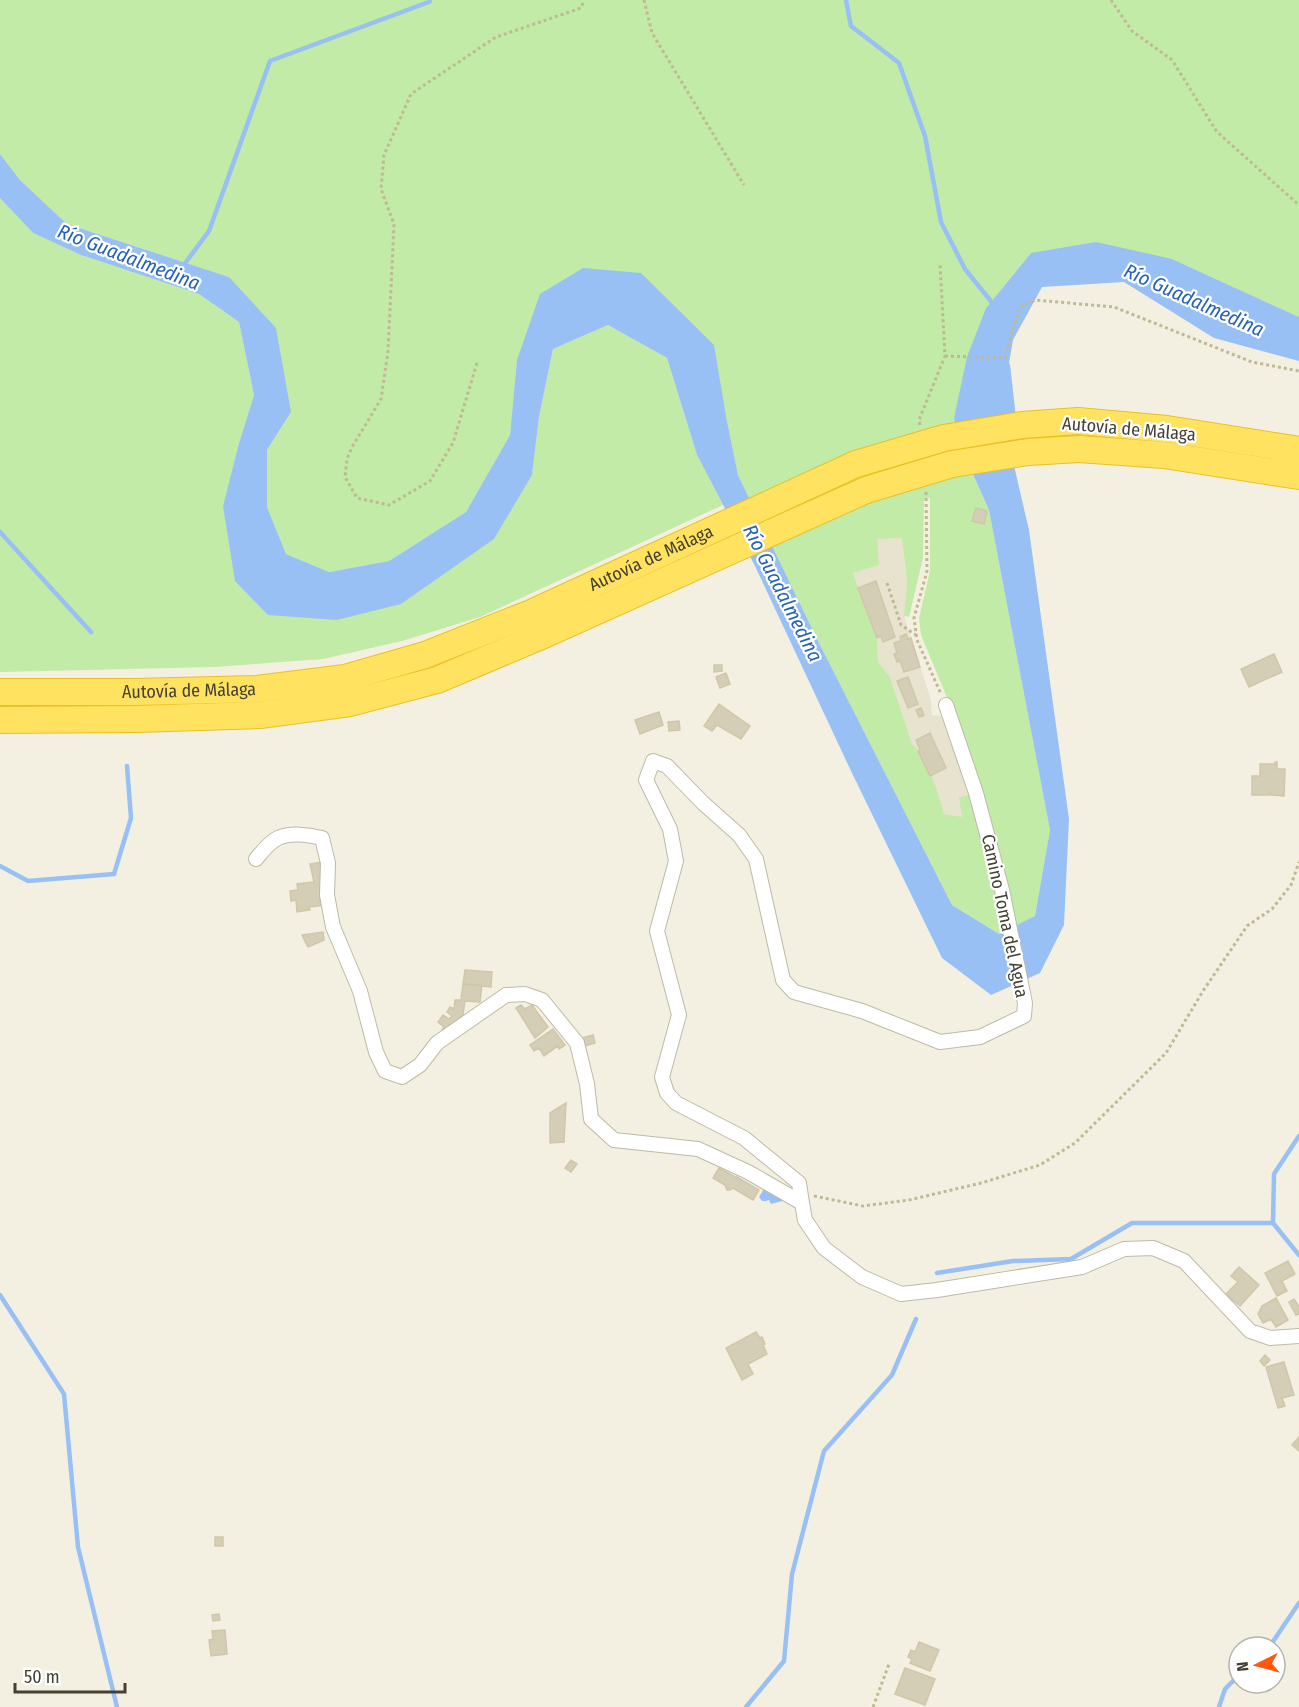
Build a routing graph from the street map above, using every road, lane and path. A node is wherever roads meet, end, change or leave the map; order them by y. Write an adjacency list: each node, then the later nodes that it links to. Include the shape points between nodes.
1 (584, 0): 7 (path, via 581,8 496,37 411,94 384,155 381,189 394,224 388,352 381,399 347,459 345,477 357,498 389,505 430,482 453,443)
2 (644, 0): 4 (path, via 651,33)
3 (1112, 0): 5 (path, via 1132,31 1172,60 1217,132)
4 (744, 185)
5 (1299, 205)
6 (940, 264): 8 (path, via 945,356 1005,358 1020,307 1035,300 1114,307 1252,362)
7 (477, 363)
8 (1299, 371)
9 (1299, 450): 12 (highway, Autovía de Málaga, bridge, via 1167,429 1078,421 1022,425 944,438 856,464 531,613 425,655 345,678 257,689)
10 (1299, 476): 14 (highway, Autovía de Málaga, bridge, via 1164,455 1079,449 1028,452 952,464 866,490 437,680 350,703 260,715)
11 (887, 583): 13 (path, via 901,625 916,635)
12 (0, 692)
13 (946, 705): 17 (street, Camino Toma del Agua, via 976,793 1002,890 1025,1003 1023,1016 980,1037 940,1042 862,1011 795,992 783,980 756,859 739,835 668,766 653,760 646,780 670,829 676,861 657,931 679,1014 662,1077 667,1093 676,1103 744,1138 799,1183)
14 (0, 720)
15 (256, 859): 17 (street, via 278,838 301,834 322,838 333,927 360,991 385,1071 402,1077 420,1065 437,1043 506,995 525,994 542,1000 578,1043 591,1119 614,1140 698,1149)
16 (1299, 862): 17 (path, via 1291,885 1272,909 1247,926 1166,1053 1076,1143 1040,1165 909,1200 863,1206 813,1196)
17 (802, 1203): 18 (street, via 805,1220 824,1248 862,1277 901,1293 1082,1267 1124,1249 1153,1248 1184,1261 1250,1331 1270,1338)
18 (1299, 1336)
19 (889, 1665): 20 (path)
20 (873, 1707)

